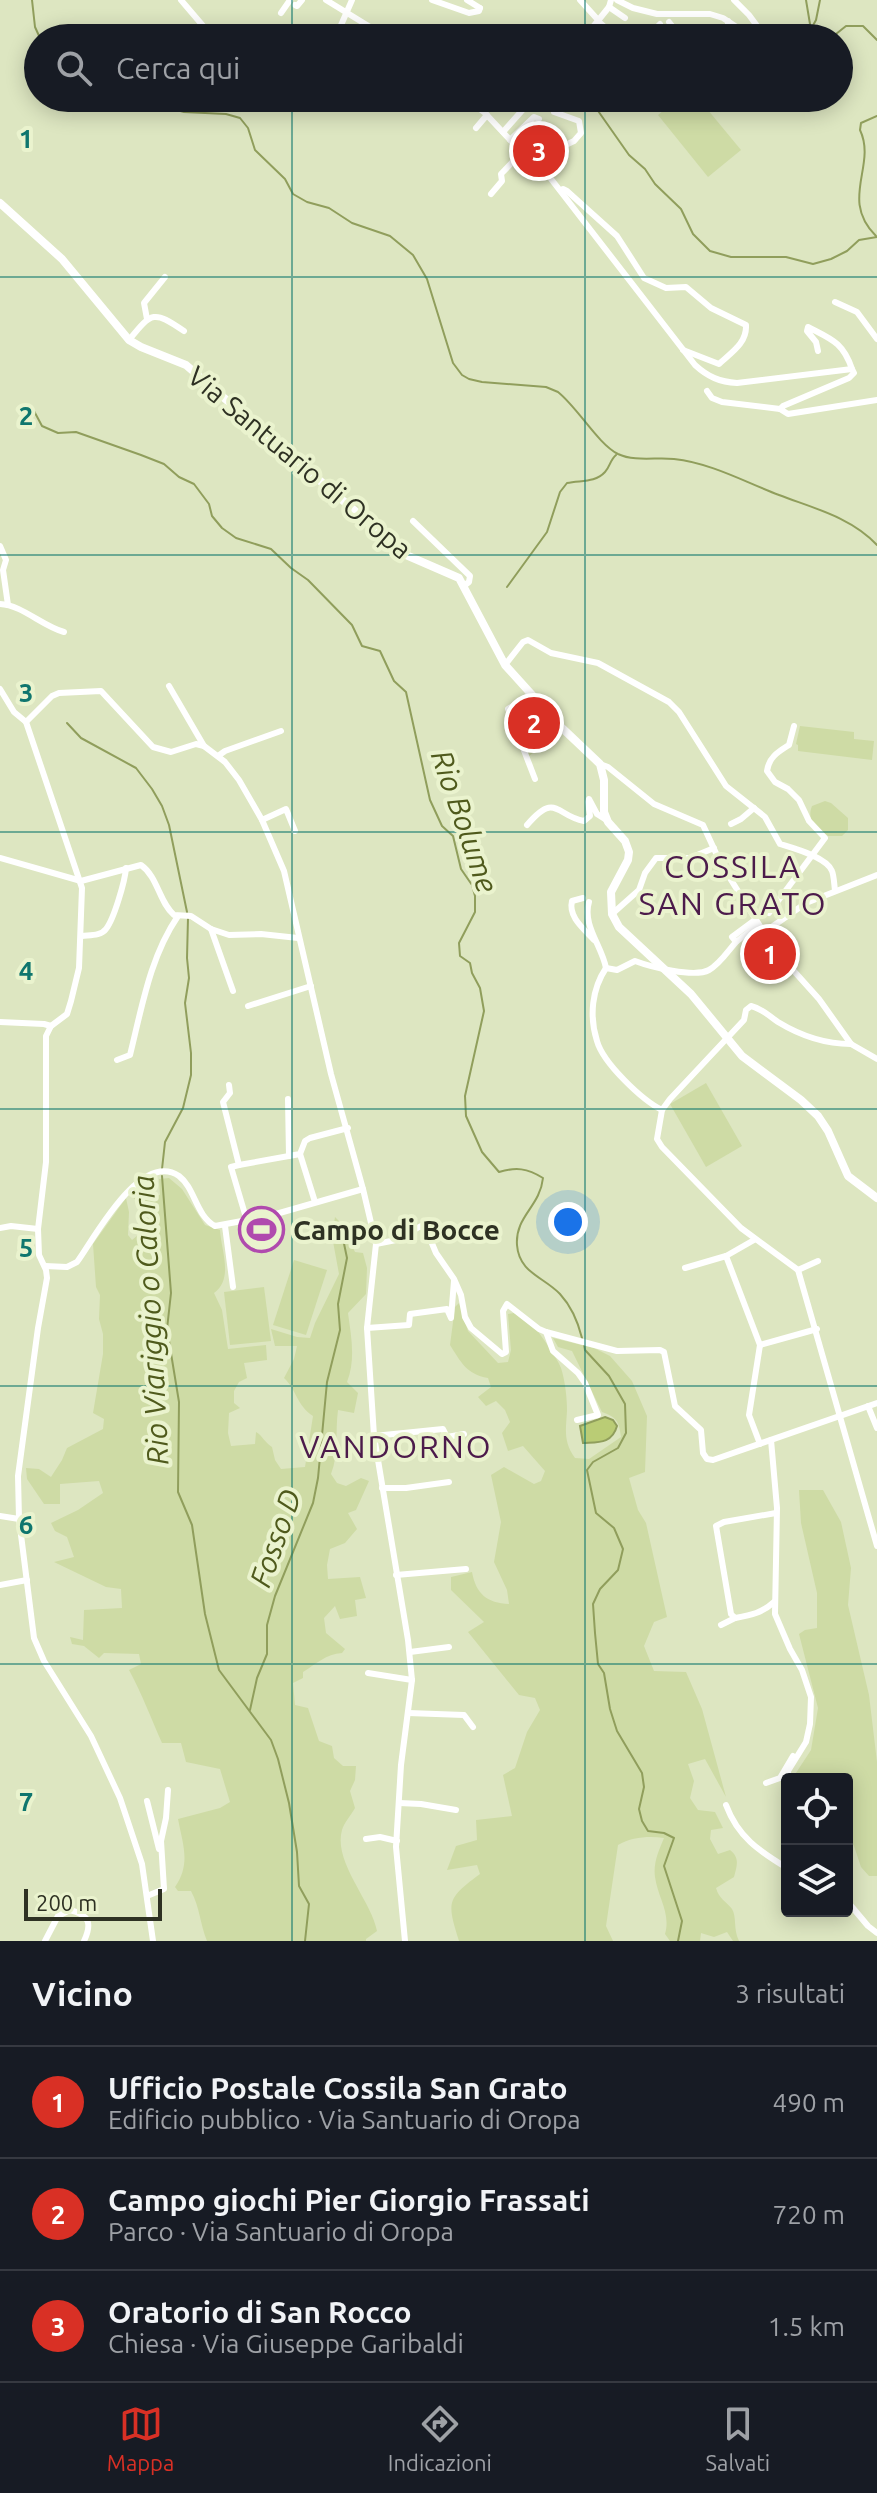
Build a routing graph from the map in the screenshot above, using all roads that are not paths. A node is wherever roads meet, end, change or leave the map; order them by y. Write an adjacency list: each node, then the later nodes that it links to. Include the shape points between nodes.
1 (181, 0): 18 (street)
2 (302, 0): 10 (street, via 297,6)
3 (326, 0): 13 (street)
4 (352, 0): 13 (street)
5 (432, 0): 6 (street, via 469,13 479,11)
6 (467, 0)
7 (580, 0): 15 (street)
8 (617, 0): 16 (street)
9 (734, 0): 25 (street)
10 (291, 2): 12 (street)
11 (610, 4): 14 (street); 15 (street)
12 (281, 13)
13 (346, 13): 19 (street); 20 (street)
14 (625, 18)
15 (599, 21): 21 (street); 22 (street)
16 (663, 21): 17 (street, via 710,14); 23 (street)
17 (728, 21): 24 (street)
18 (201, 24)
19 (341, 24)
20 (365, 24)
21 (596, 24)
22 (602, 24)
23 (668, 24)
24 (732, 24)
25 (756, 24)
26 (483, 112): 29 (street)
27 (521, 112): 32 (street)
28 (554, 112): 35 (street, via 579,121 581,133)
29 (487, 115): 31 (street); 32 (street)
30 (539, 119): 33 (street, via 534,117)
31 (476, 128)
32 (503, 132): 33 (street)
33 (510, 140): 34 (street)
34 (523, 151): 35 (street); 37 (street)
35 (534, 160): 36 (street)
36 (560, 190): 45 (street); 45 (street, via 617,236 644,278 666,288 686,287 711,308 746,325 742,343 719,364)
37 (491, 194)
38 (0, 203): 44 (main road, Via Santuario di Oropa, via 62,259)
39 (165, 277): 41 (street, via 144,303)
40 (835, 302): 43 (street, via 857,312)
41 (147, 319): 42 (street, via 159,317); 44 (street)
42 (184, 331)
43 (877, 339)
44 (129, 340): 53 (main road, Via Santuario di Oropa, via 186,365 393,545)
45 (683, 350): 47 (street, via 706,375 726,382)
46 (818, 351): 47 (street, via 808,327 837,341)
47 (852, 369): 50 (street, via 849,378)
48 (707, 391): 50 (street, via 722,402)
49 (877, 400): 50 (street, via 788,414)
50 (780, 409)
51 (413, 521): 53 (street, Via Santuario di Oropa, via 470,576)
52 (0, 546): 54 (street, via 6,560)
53 (465, 585): 56 (main road, Via Santuario di Oropa)
54 (4, 604): 55 (street)
55 (64, 632)
56 (505, 665): 59 (main road, Via Santuario di Oropa); 67 (street, via 528,640 551,653 598,663 646,688 679,712 726,786)
57 (169, 686): 63 (street)
58 (0, 689): 60 (street)
59 (531, 694): 65 (main road, Via Santuario di Oropa); 66 (street, via 508,709)
60 (26, 722): 63 (street, via 59,693 101,691 153,747 171,752); 79 (street)
61 (794, 726): 74 (street, via 789,745 773,756 767,771 799,800 825,838)
62 (281, 731): 64 (street)
63 (204, 746): 64 (street)
64 (218, 756): 68 (street)
65 (600, 764): 69 (main road); 73 (street, Via Santuario di Oropa, via 654,804 703,825)
66 (535, 779)
67 (754, 808): 70 (street); 74 (street, via 780,844)
68 (262, 820): 72 (street, via 286,809); 89 (street, via 284,871)
69 (608, 821): 71 (street, via 589,799 588,819 579,821 550,808); 83 (main road, via 629,852 611,892)
70 (731, 824)
71 (527, 825)
72 (295, 831)
73 (714, 848): 83 (street, via 690,858 656,858 639,890); 85 (street, Via Santuario di Oropa)
74 (812, 855): 81 (street, via 828,865); 82 (street)
75 (0, 858): 79 (street)
76 (126, 868): 79 (street); 84 (street, via 145,867 167,908); 88 (street, via 107,928)
77 (877, 875): 78 (street)
78 (869, 879): 80 (street); 81 (street)
79 (81, 881): 88 (street)
80 (877, 887)
81 (835, 890): 87 (street)
82 (769, 913)
83 (612, 914): 92 (main road, via 619,927)
84 (184, 916): 86 (street); 100 (street, via 169,929 141,1001 130,1055)
85 (757, 923): 87 (street, Via Santuario di Oropa); 92 (street, via 732,937 736,942 706,971)
86 (211, 929): 89 (street, via 235,936); 94 (street)
87 (763, 933): 98 (street, Via Santuario di Oropa)
88 (82, 936): 97 (street, via 67,1014)
89 (298, 938): 93 (street)
90 (599, 946): 90 (street, via 586,900 572,901 577,923); 91 (street)
91 (606, 968): 92 (street, via 617,970 635,961); 103 (street, via 593,1000 596,1041 624,1080)
92 (668, 971): 109 (main road, via 731,1043 818,1116 848,1176)
93 (311, 986): 95 (street); 104 (street)
94 (233, 991)
95 (248, 1006)
96 (0, 1022): 97 (street)
97 (51, 1026): 114 (street, via 46,1036 46,1162)
98 (851, 1044): 99 (street, Via Santuario di Oropa); 103 (street, via 824,1043 751,1006)
99 (875, 1054)
100 (117, 1060)
101 (229, 1085): 107 (street, via 223,1102)
102 (288, 1099): 106 (street)
103 (662, 1110): 115 (street, via 657,1139 662,1147)
104 (348, 1128): 105 (street, via 310,1138); 108 (street)
105 (300, 1154): 106 (street); 110 (street)
106 (289, 1156): 107 (street)
107 (239, 1165): 111 (street, via 231,1167)
108 (363, 1189): 110 (street); 116 (street)
109 (877, 1198)
110 (315, 1202): 111 (street)
111 (247, 1221): 112 (street)
112 (225, 1226): 119 (street, via 211,1224 181,1177 158,1173 117,1201 77,1262); 123 (street)
113 (0, 1228): 114 (street)
114 (38, 1229): 119 (street)
115 (754, 1240): 117 (street); 121 (street)
116 (376, 1244): 122 (street, via 421,1226); 124 (street)
117 (726, 1256): 120 (street); 127 (street)
118 (818, 1261): 121 (street)
119 (45, 1266): 141 (street, via 18,1476)
120 (685, 1268)
121 (798, 1270): 125 (street)
122 (454, 1279): 124 (street, via 451,1318 447,1309 410,1314 409,1325); 126 (street, via 468,1323 496,1351 506,1352 505,1304)
123 (233, 1287)
124 (367, 1328): 134 (street)
125 (817, 1329): 127 (street); 130 (street)
126 (546, 1332): 131 (street, via 553,1351 585,1383 598,1415); 136 (street, via 617,1351 664,1352 672,1399 701,1430 707,1459)
127 (760, 1345): 136 (street, via 749,1415)
128 (877, 1403): 129 (street)
129 (868, 1406): 130 (street); 132 (street)
130 (841, 1414): 135 (street); 142 (street)
131 (577, 1420)
132 (877, 1428)
133 (464, 1434): 134 (street, via 447,1437 443,1429)
134 (374, 1436): 138 (street)
135 (771, 1440): 136 (street); 139 (street)
136 (760, 1444)
137 (449, 1482): 138 (street)
138 (382, 1488): 144 (street)
139 (776, 1513): 147 (street); 148 (street, via 716,1526)
140 (0, 1516): 141 (street)
141 (19, 1519): 145 (street)
142 (877, 1546)
143 (466, 1569): 144 (street)
144 (396, 1575): 151 (street)
145 (27, 1580): 146 (street); 168 (street, via 34,1638 107,1766 132,1830)
146 (0, 1585)
147 (774, 1602): 148 (street, via 764,1612); 156 (street, via 778,1625 811,1697)
148 (735, 1618): 149 (street)
149 (721, 1625)
150 (449, 1647): 151 (street)
151 (410, 1652): 153 (street)
152 (368, 1673): 153 (street)
153 (412, 1680): 154 (street)
154 (408, 1713): 155 (street, via 464,1715); 161 (street)
155 (473, 1727)
156 (806, 1742): 157 (street); 158 (street, via 780,1778)
157 (788, 1773)
158 (766, 1783)
159 (168, 1790): 166 (street)
160 (147, 1801): 166 (street)
161 (399, 1803): 163 (street); 165 (street)
162 (726, 1805): 167 (street, via 737,1830)
163 (456, 1810)
164 (366, 1839): 165 (street)
165 (397, 1841): 174 (street)
166 (161, 1852): 168 (street, via 164,1889)
167 (781, 1864)
168 (147, 1896): 173 (street)
169 (853, 1908): 170 (street)
170 (877, 1933)
171 (45, 1941): 172 (street, via 58,1916 70,1910 89,1922)
172 (84, 1941)
173 (153, 1941)
174 (405, 1941)

